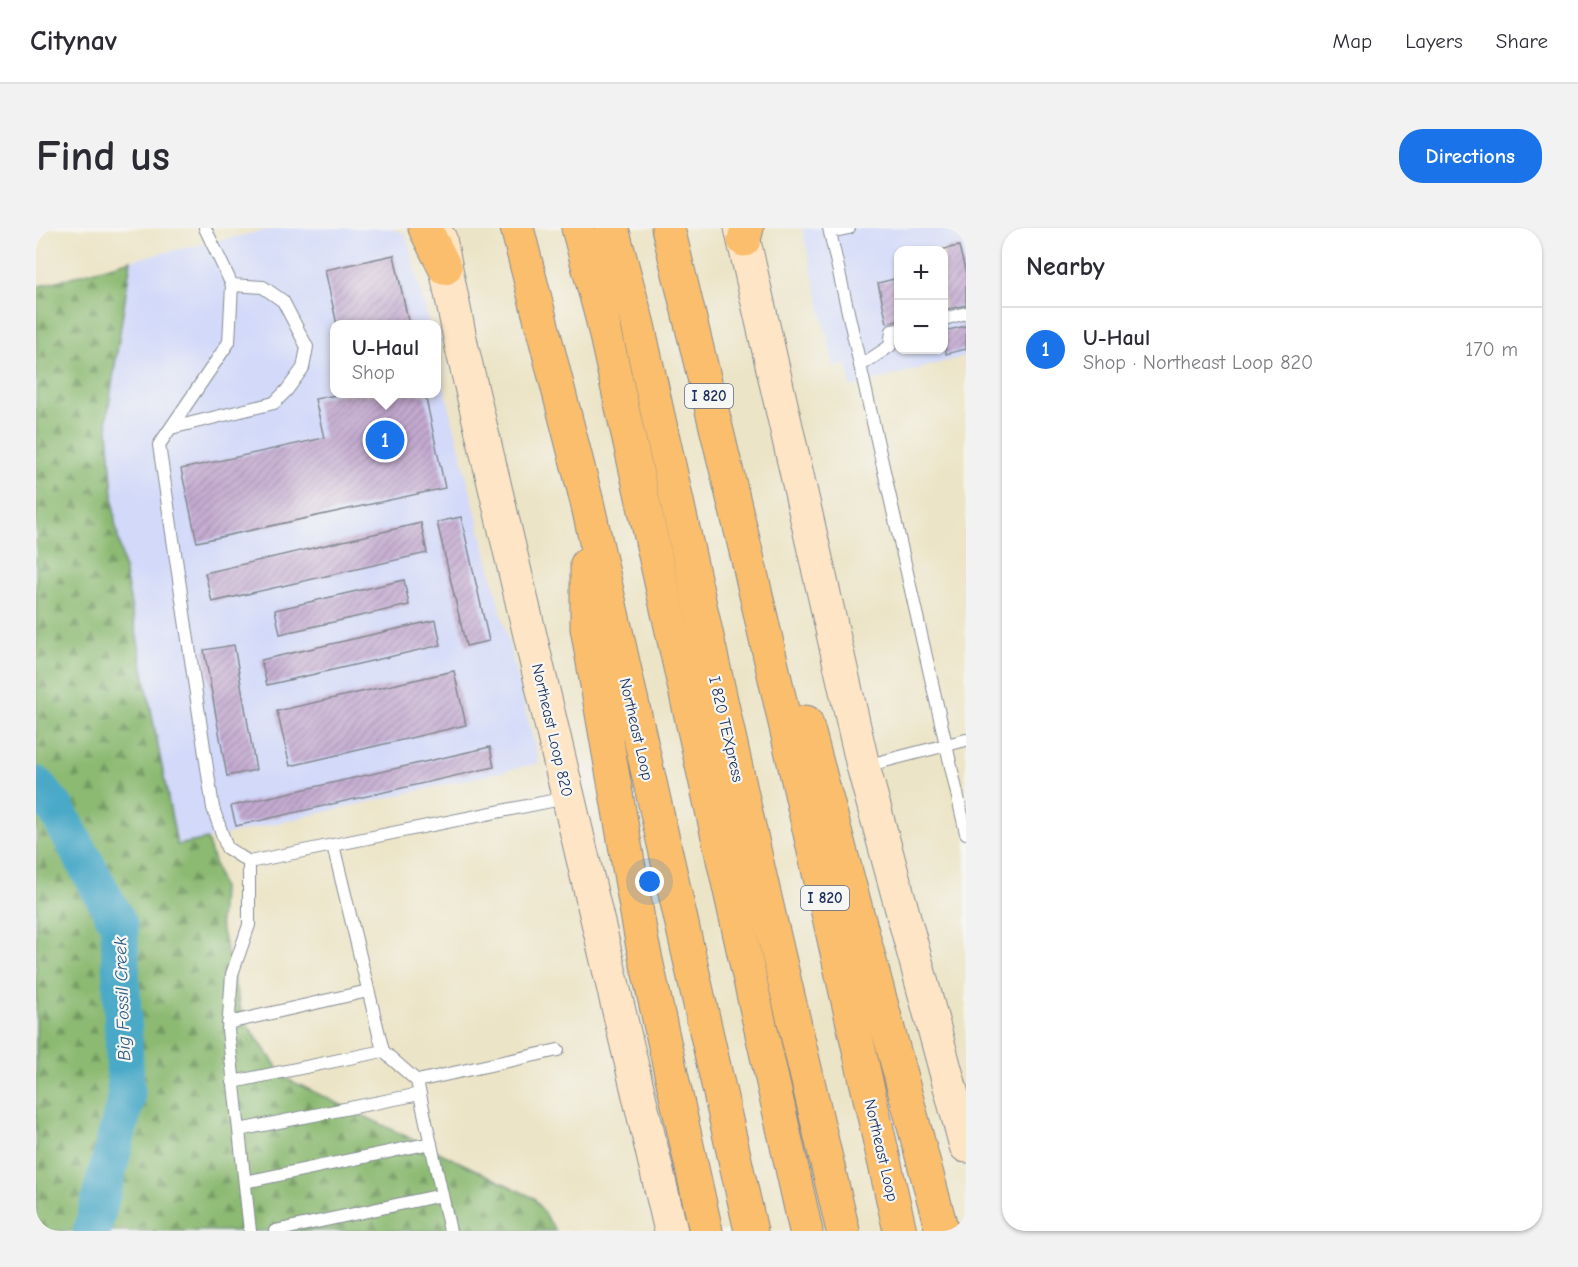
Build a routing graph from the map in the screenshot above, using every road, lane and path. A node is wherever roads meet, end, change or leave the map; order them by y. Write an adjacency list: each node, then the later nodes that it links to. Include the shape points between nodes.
1 (205, 228): 12 (lane)
2 (425, 228): 11 (main road)
3 (438, 228): 11 (main road, Northeast Loop 820)
4 (517, 228): 18 (main road, Northeast Loop)
5 (578, 228): 45 (main road, I 820 TEXpress, via 602,318)
6 (612, 228): 46 (main road, I 820 TEXpress, via 638,325)
7 (668, 228): 19 (main road, Northeast Loop / I 820)
8 (849, 228): 9 (lane)
9 (829, 230): 16 (lane)
10 (744, 232): 22 (main road)
11 (445, 268): 23 (main road, Northeast Loop 820)
12 (232, 285): 17 (lane, via 230,342); 17 (lane, via 263,287 283,301 307,347 303,368 274,403)
13 (966, 314): 14 (lane)
14 (948, 318)
15 (894, 331): 16 (lane, via 890,346)
16 (860, 366): 21 (lane)
17 (171, 428): 26 (lane, via 159,445 213,808 227,848)
18 (586, 502): 43 (main road, via 587,628 642,942); 44 (main road, Northeast Loop)
19 (749, 564): 47 (main road, Northeast Loop / I 820); 48 (main road, via 776,604)
20 (966, 740): 21 (lane)
21 (945, 745): 22 (lane); 24 (lane)
22 (864, 766): 36 (main road)
23 (569, 797): 25 (lane); 42 (main road, Northeast Loop 820)
24 (966, 833)
25 (333, 845): 26 (lane); 27 (lane)
26 (249, 862): 28 (lane, via 249,925 232,974)
27 (368, 991): 28 (lane); 30 (lane)
28 (228, 1023): 32 (lane)
29 (558, 1050): 31 (lane)
30 (383, 1051): 31 (lane); 32 (lane)
31 (417, 1080): 33 (lane)
32 (233, 1082): 34 (lane)
33 (420, 1094): 34 (lane); 35 (lane)
34 (239, 1130): 37 (lane)
35 (431, 1143): 37 (lane); 38 (lane)
36 (966, 1146)
37 (244, 1182): 39 (lane)
38 (442, 1195): 40 (lane); 41 (lane)
39 (250, 1231)
40 (275, 1231)
41 (450, 1231)
42 (671, 1231)
43 (706, 1231)
44 (751, 1231)
45 (806, 1231)
46 (843, 1231)
47 (900, 1231)
48 (942, 1231)

